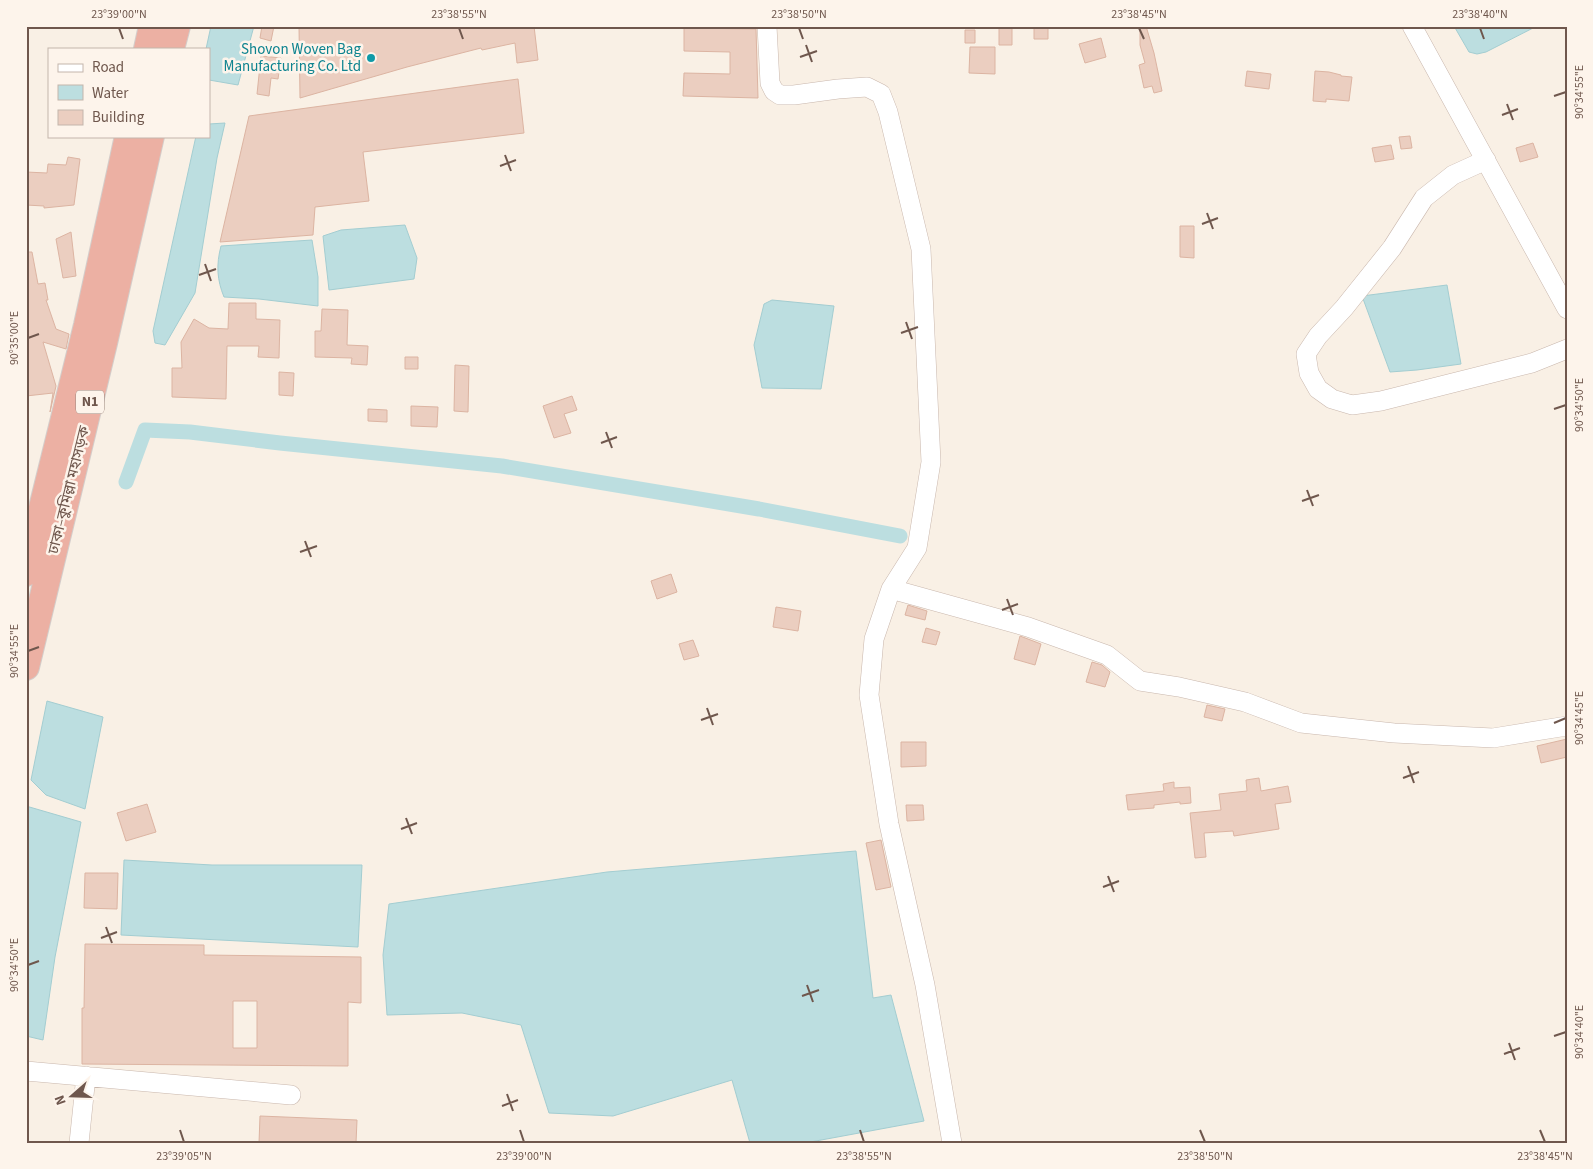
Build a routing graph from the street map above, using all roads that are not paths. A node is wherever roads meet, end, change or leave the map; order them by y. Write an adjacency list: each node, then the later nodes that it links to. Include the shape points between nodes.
1 (152, 26): 5 (highway)
2 (177, 26): 6 (highway)
3 (767, 26): 13 (street, via 770,83 780,95 867,87 880,94 890,121 921,249 931,462 917,548)
4 (1412, 26): 9 (street)
5 (147, 48)
6 (171, 48)
7 (128, 138): 12 (highway, ঢাকা–কুমিল্লা মহাসড়ক / N1, via 87,324)
8 (151, 138): 14 (highway, ঢাকা–কুমিল্লা মহাসড়ক / N1)
9 (1486, 160): 10 (street); 11 (street, via 1453,175 1424,198 1392,248 1306,354 1309,373 1318,389 1332,399 1352,404 1380,401 1532,363)
10 (1567, 309)
11 (1567, 348)
12 (26, 573)
13 (891, 589): 15 (street, via 1028,627 1097,652 1140,681 1245,702 1301,723 1394,733 1493,738); 20 (street, via 874,639 870,695 889,824 925,985)
14 (26, 667)
15 (1567, 726)
16 (26, 1071): 17 (street)
17 (86, 1076): 18 (street); 19 (street)
18 (291, 1095)
19 (79, 1143)
20 (952, 1143)

